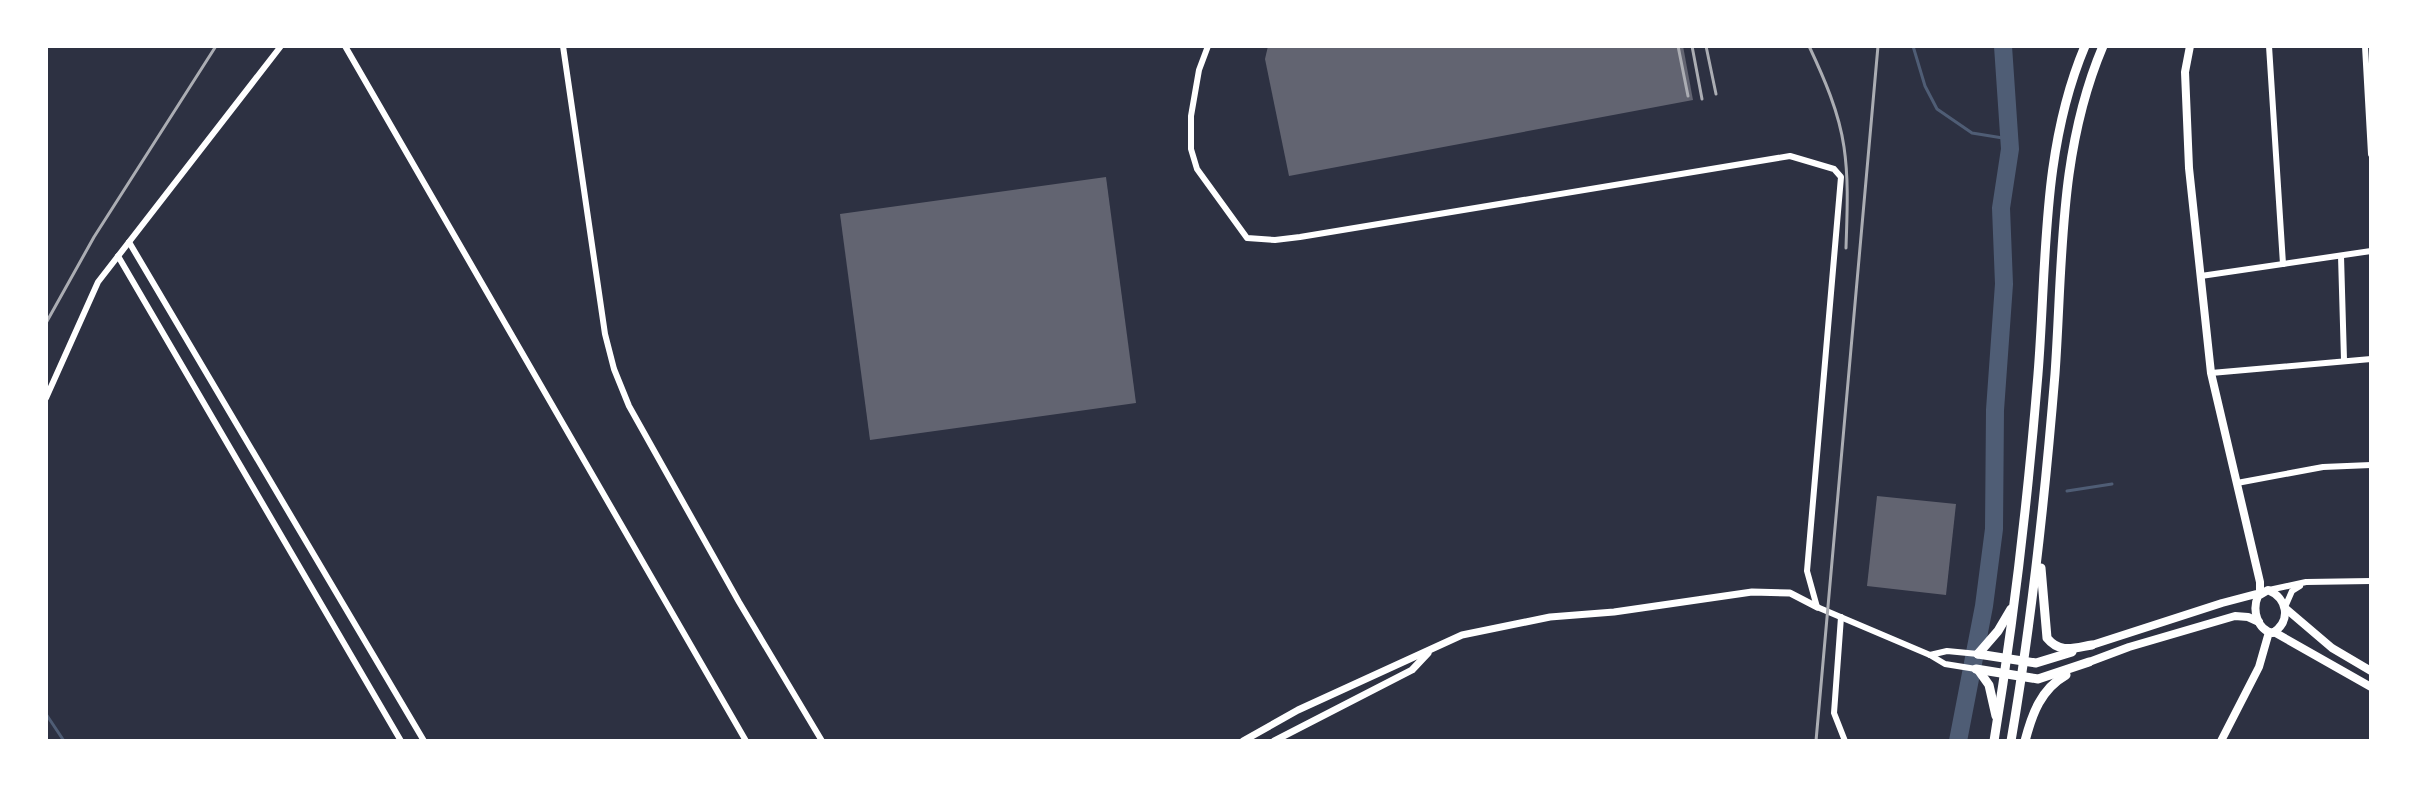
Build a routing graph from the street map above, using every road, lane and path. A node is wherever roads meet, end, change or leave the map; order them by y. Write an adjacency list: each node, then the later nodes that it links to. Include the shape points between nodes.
1 (281, 46): 12 (street)
2 (345, 46): 48 (street)
3 (563, 46): 49 (street, via 614,369 644,434)
4 (1208, 46): 29 (street, via 1191,116 1191,149 1197,169 1247,238 1300,237 1790,156 1834,169 1841,177 1807,571)
5 (2085, 46): 28 (main road, via 2050,179 2038,372)
6 (2103, 46): 24 (main road, via 2084,96 2066,181)
7 (2190, 46): 17 (main road, via 2185,72 2189,168)
8 (2269, 46): 16 (street)
9 (2365, 46): 10 (street)
10 (2370, 110): 11 (street)
11 (2371, 154)
12 (129, 242): 14 (street); 47 (street)
13 (2371, 251): 15 (street)
14 (118, 256): 21 (street, via 98,282); 46 (street)
15 (2341, 256): 16 (street); 19 (street)
16 (2283, 264): 17 (street)
17 (2201, 276): 20 (main road)
18 (2371, 359): 19 (street)
19 (2344, 360): 20 (street)
20 (2211, 373): 23 (main road)
21 (46, 398)
22 (2371, 465): 23 (street, via 2323,467)
23 (2237, 483): 27 (main road)
24 (2039, 546): 33 (main road, via 2047,638 2061,649); 38 (main road)
25 (2371, 581): 26 (street)
26 (2306, 582): 27 (street); 30 (street, via 2292,591)
27 (2266, 591): 30 (main road); 32 (main road, via 2255,605); 33 (main road)
28 (2014, 604): 35 (main road); 37 (main road)
29 (1817, 607): 31 (street); 34 (street, via 1790,593 1752,592 1550,617 1462,635)
30 (2285, 607): 32 (main road, via 2283,623); 41 (main road, via 2332,648)
31 (1841, 617): 36 (street); 52 (street, via 1834,713)
32 (2267, 629): 39 (main road, via 2235,616); 44 (main road); 56 (main road, via 2257,671)
33 (2092, 645): 38 (main road, via 2036,663)
34 (1433, 648): 50 (street); 51 (street, via 1412,670)
35 (1978, 654): 36 (street); 37 (main road)
36 (1930, 655): 40 (street, via 1945,664)
37 (2007, 658): 38 (main road); 42 (main road)
38 (2025, 661): 43 (main road)
39 (2089, 662): 43 (main road, via 2038,679); 55 (main road, via 2049,687)
40 (1976, 669): 42 (main road); 45 (main road, via 1989,685)
41 (2371, 671)
42 (2005, 675): 43 (main road); 45 (main road)
43 (2022, 678): 54 (main road)
44 (2371, 687)
45 (1997, 720): 53 (main road)
46 (401, 741)
47 (424, 741)
48 (746, 741)
49 (822, 741)
50 (1243, 741)
51 (1274, 741)
52 (1845, 741)
53 (1994, 741)
54 (2011, 741)
55 (2025, 741)
56 (2221, 741)

